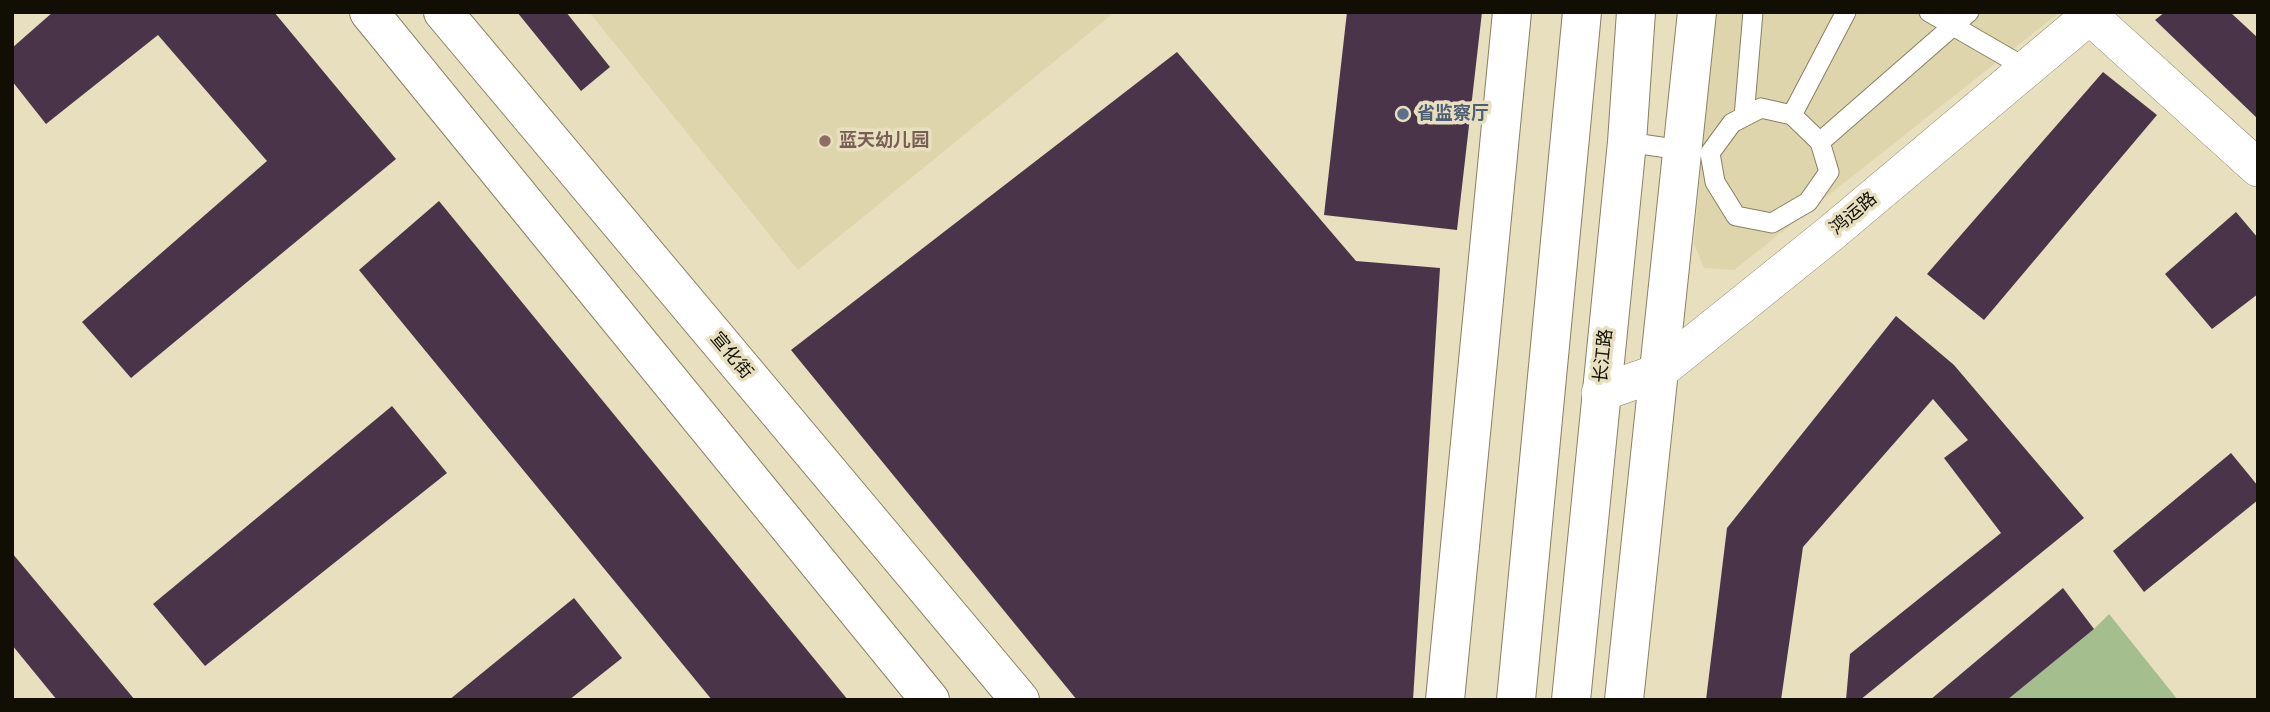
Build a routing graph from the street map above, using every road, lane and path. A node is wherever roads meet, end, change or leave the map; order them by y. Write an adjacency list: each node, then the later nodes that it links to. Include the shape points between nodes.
1 (369, 12): 23 (main road)
2 (443, 12): 24 (main road, 宣化街)
3 (1512, 12): 25 (main road)
4 (1582, 12): 26 (main road)
5 (1636, 12): 15 (main road, 长江路)
6 (1697, 12): 17 (main road)
7 (1753, 12): 14 (lane)
8 (1846, 12): 13 (lane)
9 (1929, 12): 11 (lane)
10 (2092, 14): 12 (street, 鸿运路); 18 (street)
11 (1961, 18): 12 (lane); 16 (lane)
12 (2026, 68): 20 (street, 鸿运路)
13 (1793, 115): 14 (lane, via 1761,108); 16 (lane)
14 (1744, 117): 17 (lane)
15 (1627, 142): 17 (lane); 22 (main road, 长江路)
16 (1820, 142): 19 (lane, via 1829,172)
17 (1696, 152): 19 (lane, via 1736,216 1772,223); 21 (main road)
18 (2258, 168)
19 (1808, 202): 20 (lane)
20 (1831, 233): 21 (street, 鸿运路)
21 (1657, 373): 22 (street, 鸿运路); 28 (main road)
22 (1600, 393): 27 (main road, 长江路)
23 (930, 700)
24 (1020, 700)
25 (1445, 700)
26 (1516, 700)
27 (1571, 700)
28 (1624, 700)

